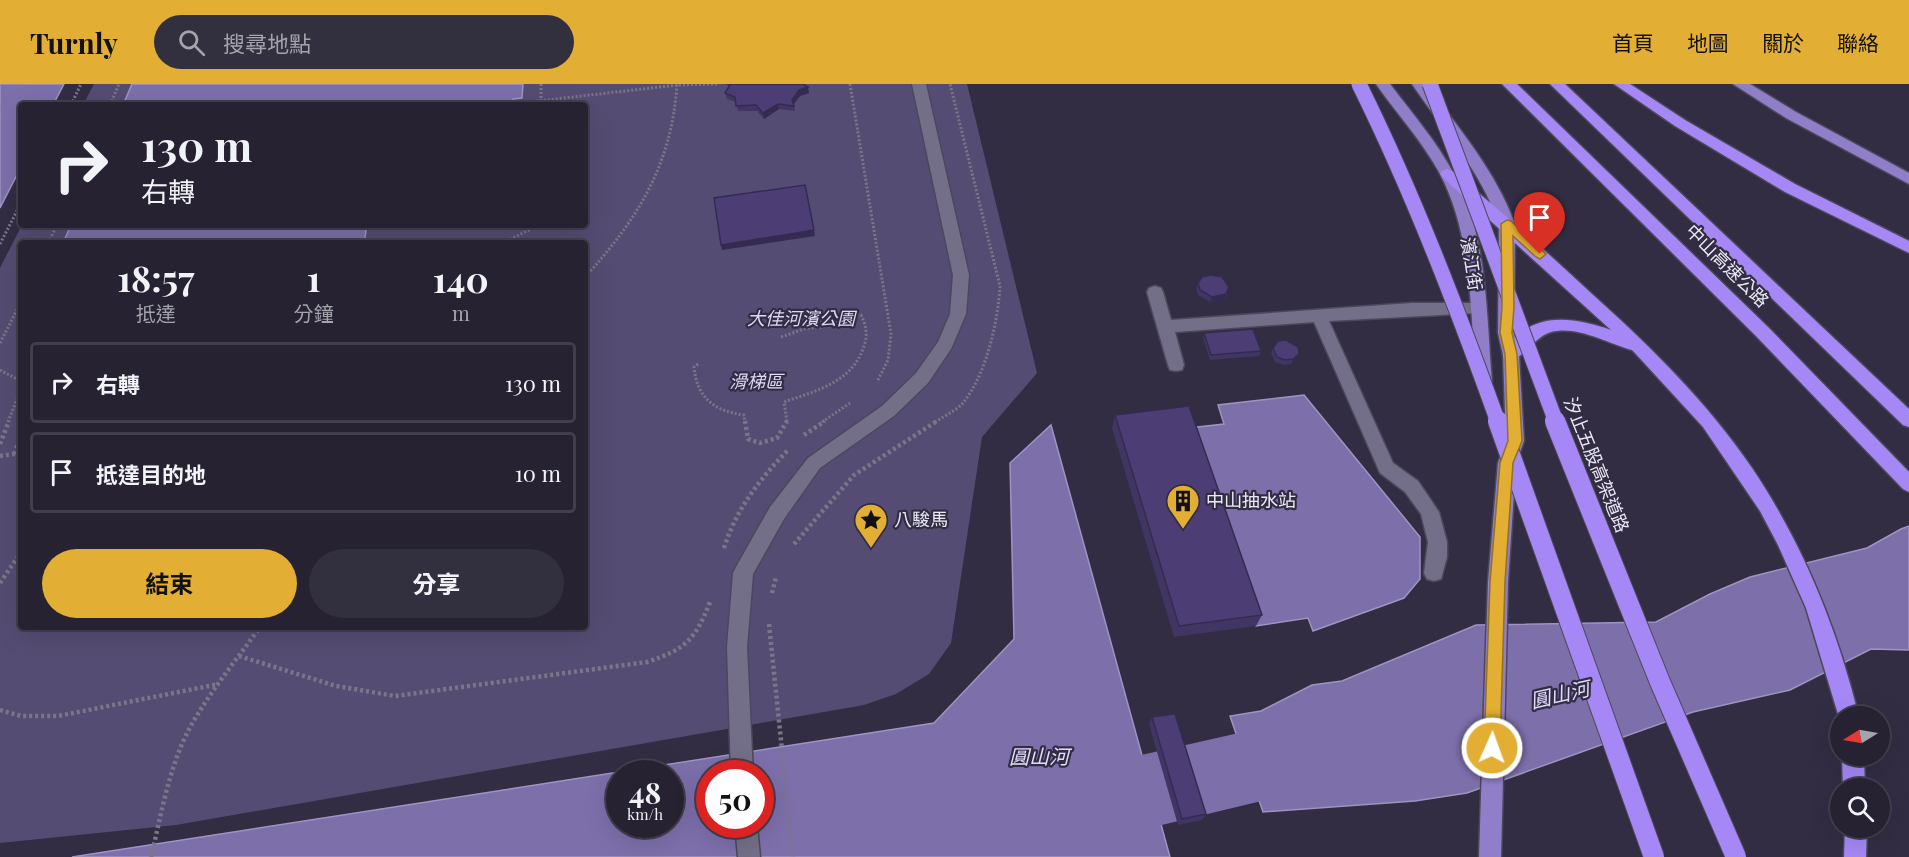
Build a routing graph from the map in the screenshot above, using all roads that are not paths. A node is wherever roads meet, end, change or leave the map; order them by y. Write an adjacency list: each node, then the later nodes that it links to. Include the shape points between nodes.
1 (919, 84): 26 (lane, via 961,275 958,314 945,345 922,378 888,411 814,463 777,513 743,573 737,646)
2 (1359, 84): 31 (highway, bridge, via 1394,154 1474,354)
3 (1383, 84): 10 (main road, 濱江街)
4 (1419, 84): 12 (main road, 濱江街, via 1480,168)
5 (1430, 84): 32 (highway, 汐止五股高架道路, bridge, via 1555,419 1660,682)
6 (1509, 84): 23 (highway, 中山高速公路, via 1726,295)
7 (1557, 84): 21 (highway, 中山高速公路)
8 (1621, 84): 13 (highway, via 1790,188)
9 (1740, 84): 11 (main road)
10 (1447, 174): 12 (highway); 15 (main road, 濱江街, via 1468,237)
11 (1909, 179)
12 (1507, 224): 18 (highway); 19 (main road, 濱江街, via 1506,333)
13 (1909, 248)
14 (1155, 292): 17 (lane)
15 (1478, 307): 16 (lane); 22 (main road, 濱江街, via 1494,437)
16 (1319, 316): 17 (lane); 24 (lane, via 1386,468 1416,490 1429,511 1439,548)
17 (1165, 327): 20 (lane)
18 (1639, 346): 19 (highway, via 1574,325 1556,324 1539,327); 25 (highway, via 1724,442 1761,498 1800,567)
19 (1511, 354): 22 (main road, 濱江街, via 1515,441)
20 (1176, 365)
21 (1909, 420)
22 (1507, 463): 29 (main road, 濱江街, via 1498,582)
23 (1909, 484)
24 (1434, 573)
25 (1846, 706)
26 (741, 760)
27 (747, 838): 30 (lane)
28 (1856, 838): 33 (highway)
29 (1489, 850)
30 (749, 857)
31 (1654, 857)
32 (1736, 857)
33 (1855, 857)

